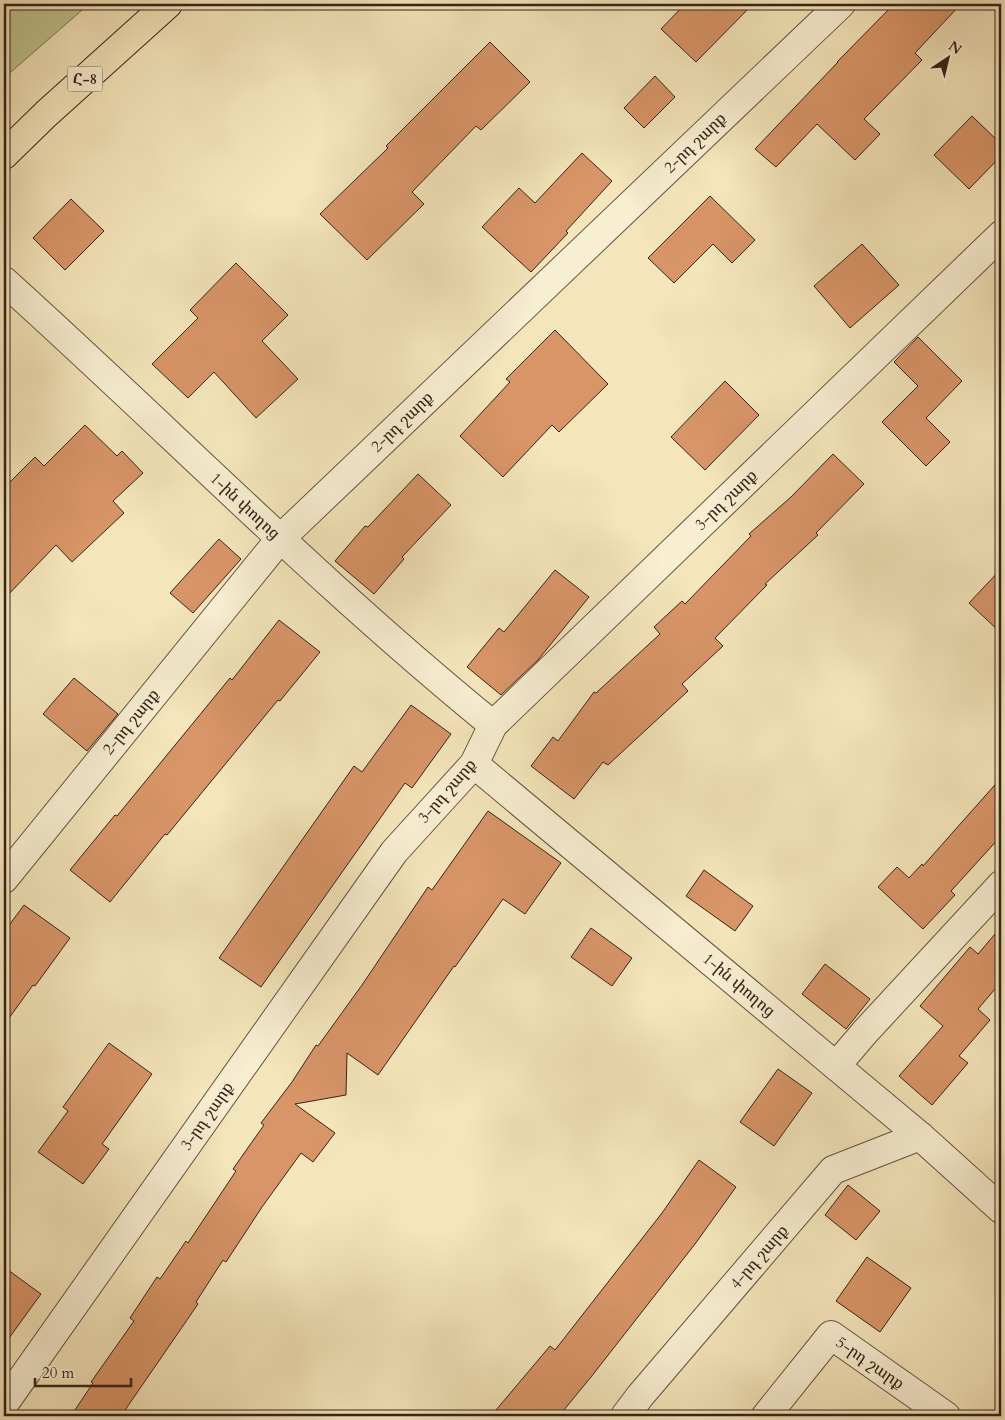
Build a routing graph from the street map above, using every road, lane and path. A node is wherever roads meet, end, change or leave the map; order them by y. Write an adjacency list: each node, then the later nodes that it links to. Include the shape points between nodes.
1 (168, 4): 3 (main road, Հ-8)
2 (842, 4): 6 (street, 2-րդ շարք)
3 (4, 155)
4 (1001, 235): 7 (street, 3-րդ շարք)
5 (4, 280): 6 (street, 1-ին փողոց)
6 (280, 539): 7 (street, 1-ին փողոց); 9 (street, 2-րդ շարք)
7 (492, 726): 8 (street, 3-րդ շարք)
8 (474, 764): 11 (street, 1-ին փողոց); 14 (street, 3-րդ շարք, via 394,852)
9 (4, 879)
10 (1001, 885): 11 (street)
11 (836, 1066): 12 (street, 1-ին փողոց)
12 (920, 1136): 13 (street, 1-ին փողոց); 15 (street, 4-րդ շարք, via 833,1170)
13 (1001, 1209)
14 (4, 1404)
15 (625, 1416)
16 (766, 1416): 17 (street, 5-րդ շարք, via 830,1335)
17 (946, 1416)

